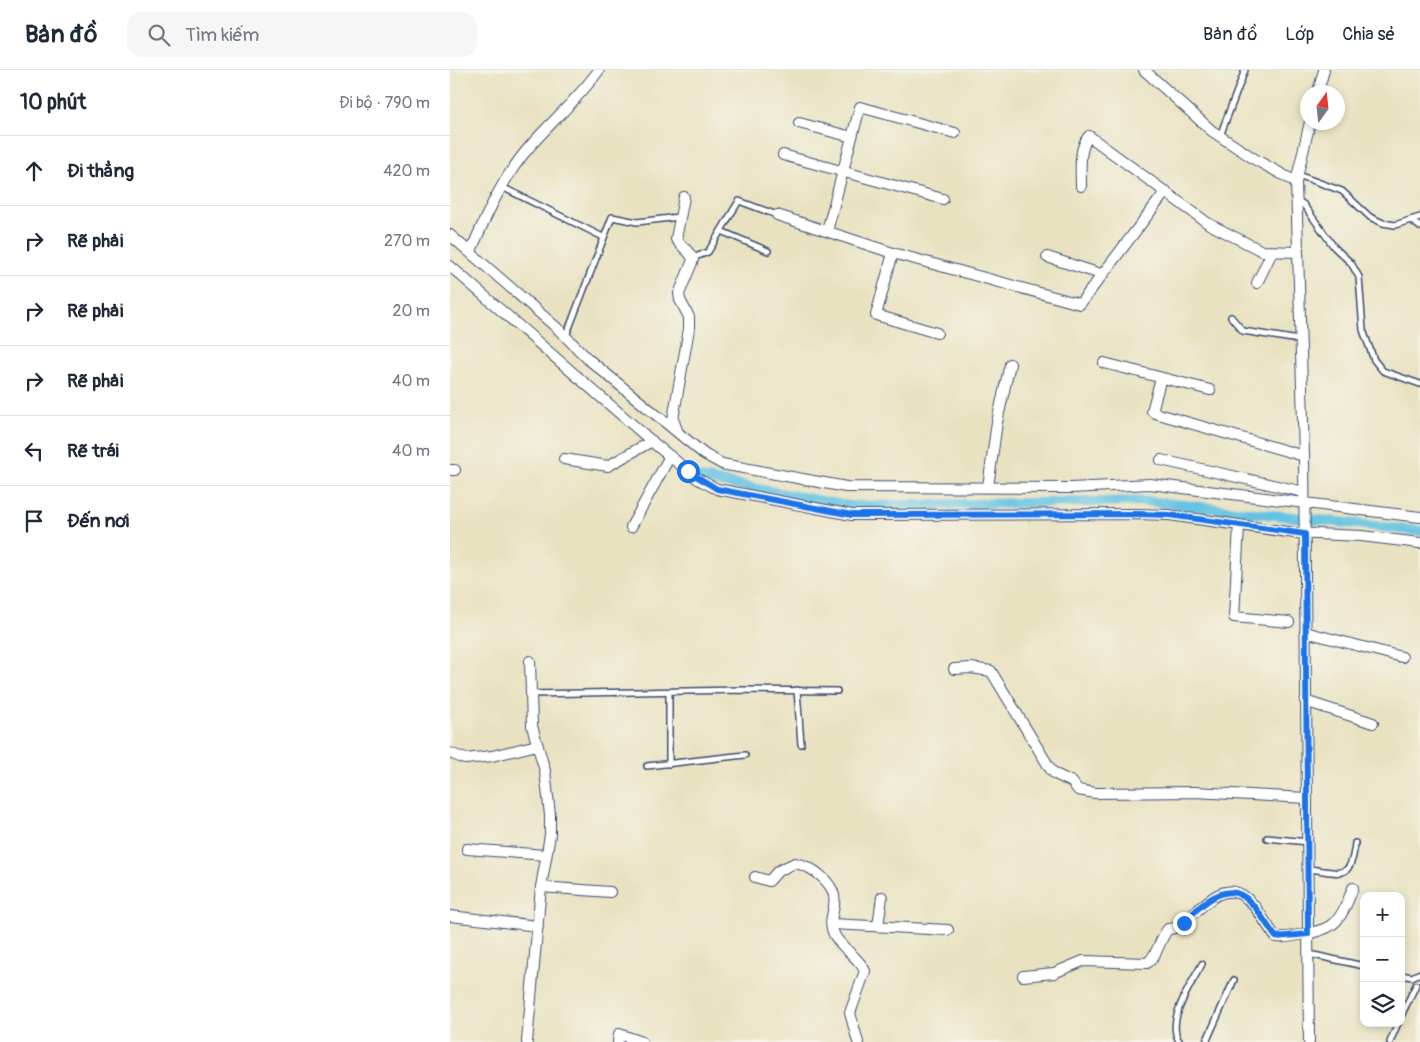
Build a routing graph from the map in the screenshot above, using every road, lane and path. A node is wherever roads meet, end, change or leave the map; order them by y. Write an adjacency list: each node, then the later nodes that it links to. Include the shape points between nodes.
1 (599, 70): 15 (street, via 581,94 530,146)
2 (1144, 70): 9 (street)
3 (1245, 70): 9 (lane)
4 (1324, 70): 5 (street)
5 (1320, 85)
6 (799, 122): 10 (street)
7 (1308, 130): 13 (street)
8 (955, 133): 10 (street, via 860,107)
9 (1220, 136): 13 (street, via 1256,160)
10 (852, 137): 12 (street)
11 (784, 155): 12 (street)
12 (842, 171): 18 (street); 26 (street)
13 (1297, 178): 19 (street); 23 (lane, via 1342,192 1370,217 1383,223 1395,225)
14 (1081, 186): 16 (street, via 1081,161 1089,136)
15 (502, 187): 28 (lane); 33 (street, via 490,205)
16 (1166, 191): 30 (street, via 1208,224 1254,248); 37 (street)
17 (684, 197): 21 (street)
18 (943, 199)
19 (1297, 200): 31 (street); 46 (lane, via 1351,263 1358,277 1363,330 1374,360 1383,371)
20 (777, 216): 25 (lane, via 739,201); 26 (street)
21 (678, 217): 28 (lane, via 637,222 612,218); 35 (street, via 676,239)
22 (1420, 217): 23 (lane)
23 (1411, 220): 24 (lane)
24 (1420, 227)
25 (721, 231): 29 (lane); 35 (lane, via 708,252)
26 (827, 231): 32 (street)
27 (450, 235): 33 (street)
28 (603, 237): 41 (lane)
29 (768, 251)
30 (1272, 252): 31 (street); 38 (street)
31 (1298, 252): 42 (street)
32 (893, 253): 37 (street, via 1080,304); 40 (street, via 876,316)
33 (472, 254): 41 (street)
34 (1047, 257): 37 (street)
35 (693, 258): 48 (street, via 679,294 689,323 673,419)
36 (450, 266): 49 (street)
37 (1101, 274)
38 (1257, 283)
39 (1230, 317): 42 (lane, via 1243,331)
40 (936, 333)
41 (566, 337): 48 (street, via 588,359)
42 (1299, 340): 51 (street)
43 (1104, 363): 45 (street)
44 (1010, 364): 54 (street, via 996,422)
45 (1161, 378): 47 (street); 51 (street, via 1152,405 1155,413)
46 (1420, 384)
47 (1210, 390)
48 (677, 431): 54 (street, via 712,460 722,464 846,487)
49 (652, 442): 50 (street); 52 (street, via 608,466)
50 (670, 456): 58 (street, via 698,479 717,489 852,515 1136,514 1169,515); 59 (street)
51 (1304, 456): 55 (street)
52 (564, 459)
53 (1161, 460): 55 (street)
54 (988, 487): 56 (street, via 1071,488 1150,484)
55 (1304, 492): 56 (street)
56 (1304, 508): 57 (street); 60 (street)
57 (1420, 516)
58 (1239, 526): 60 (street); 62 (street, via 1234,617)
59 (631, 527)
60 (1305, 531): 61 (street); 63 (street)
61 (1420, 543)
62 (1289, 622)
63 (1304, 632): 64 (street); 71 (street)
64 (1402, 657)
65 (530, 661): 70 (street)
66 (954, 670): 79 (street, via 984,669 995,676 1051,770 1072,782 1078,790)
67 (797, 690): 68 (lane); 69 (lane); 73 (lane)
68 (837, 691)
69 (669, 693): 70 (lane); 77 (lane)
70 (529, 694): 74 (street)
71 (1305, 701): 72 (street); 79 (street)
72 (1372, 723)
73 (800, 744)
74 (537, 745): 75 (street, via 492,756 465,758); 84 (street, via 546,771 550,815)
75 (450, 753)
76 (746, 755): 77 (lane)
77 (668, 764): 78 (lane)
78 (647, 766)
79 (1307, 798): 81 (street)
80 (1267, 838): 81 (lane)
81 (1308, 842): 85 (street)
82 (1355, 843): 85 (lane, via 1351,868 1344,872)
83 (467, 849): 84 (street)
84 (546, 855): 87 (street)
85 (1308, 869): 96 (street)
86 (755, 877): 92 (street, via 769,881 778,871 795,863 814,870 836,894)
87 (541, 887): 89 (street); 93 (street)
88 (1353, 888): 96 (street, via 1335,925)
89 (610, 892)
90 (882, 897): 94 (street)
91 (450, 916): 93 (street)
92 (832, 924): 94 (street); 110 (street, via 836,938 865,971 850,1013)
93 (538, 926): 107 (street)
94 (878, 926): 95 (street)
95 (948, 930)
96 (1308, 934): 97 (street); 102 (street, via 1276,937 1248,900 1231,892 1205,903 1178,928 1168,929 1153,959 1147,963 1083,961 1054,973)
97 (1308, 954): 99 (lane); 113 (street)
98 (1202, 964): 111 (lane, via 1176,1016 1174,1030)
99 (1360, 965)
100 (1420, 973): 101 (lane, via 1412,977)
101 (1405, 975)
102 (1023, 976)
103 (1234, 980): 112 (lane)
104 (1416, 984): 105 (lane)
105 (1405, 1007)
106 (1396, 1027): 114 (lane)
107 (527, 1042)
108 (618, 1042): 109 (street, via 620,1034)
109 (642, 1042)
110 (858, 1042)
111 (1180, 1042)
112 (1206, 1042)
113 (1310, 1042)
114 (1390, 1042)

